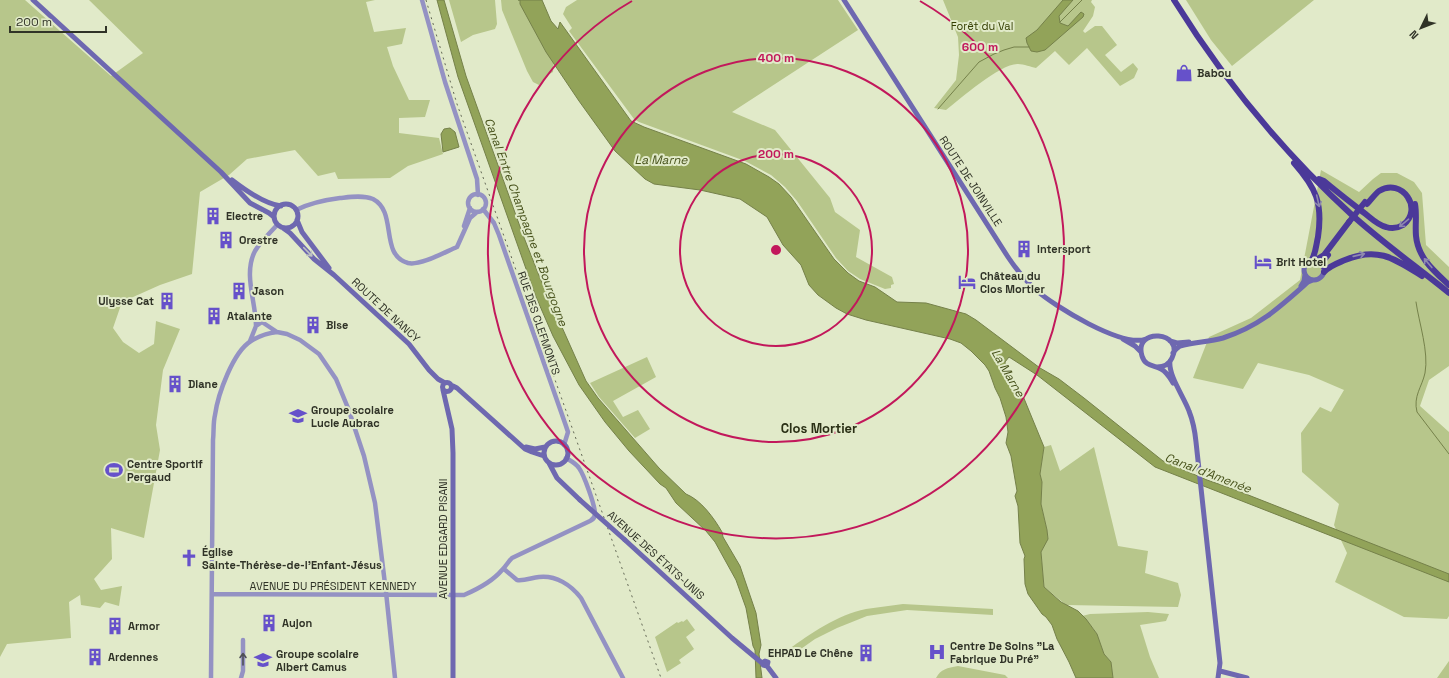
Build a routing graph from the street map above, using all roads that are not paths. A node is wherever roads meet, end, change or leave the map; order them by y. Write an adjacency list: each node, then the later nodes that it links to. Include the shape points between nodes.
1 (34, 0): 6 (main road)
2 (422, 0): 8 (street, via 445,82 477,178)
3 (844, 0): 34 (main road, ROUTE DE JOINVILLE, via 1008,257 1029,284 1072,315)
4 (1176, 0): 5 (highway, via 1193,30 1234,88); 7 (highway, via 1244,96)
5 (1267, 126): 21 (highway, one-way to 21, via 1270,134 1309,180 1316,194 1320,212); 27 (highway, via 1351,214)
6 (222, 172): 10 (main road, via 251,194); 15 (main road, via 250,202)
7 (1319, 179): 9 (highway, one-way to 7, via 1380,191 1393,188 1407,194 1412,211 1401,226 1386,227); 27 (highway, via 1367,224)
8 (478, 195): 11 (street, via 473,195 469,199); 12 (street, via 485,200)
9 (1366, 203): 17 (highway, bridge); 26 (highway, one-way to 9, via 1427,263 1420,252 1416,236 1415,202 1407,189 1395,184 1384,185 1376,190)
10 (281, 206): 13 (main road, via 288,205); 15 (main road, via 275,210)
11 (470, 208): 14 (street); 20 (street)
12 (483, 209): 14 (street); 44 (street, RUE DES CLEFMONTS, via 494,223 499,235 566,426 568,432)
13 (296, 210): 16 (main road); 20 (street, via 328,200 352,197 373,199 384,211 394,252 408,263 420,262 457,247)
14 (477, 212): 20 (street, via 470,218)
15 (274, 217): 18 (main road)
16 (297, 220): 19 (main road, via 292,226); 24 (main road, ROUTE DE NANCY, via 302,232)
17 (1351, 223): 21 (highway, via 1324,255); 22 (highway, via 1326,256)
18 (277, 225): 19 (main road); 29 (street, via 258,247 251,264 250,275)
19 (283, 228): 24 (main road, ROUTE DE NANCY, one-way to 24)
20 (462, 235)
21 (1314, 260): 22 (main road, via 1322,263); 23 (main road, via 1306,266)
22 (1324, 269): 25 (main road, via 1319,279); 27 (highway, one-way to 27, via 1361,254 1377,254 1392,258)
23 (1305, 274): 25 (main road); 37 (main road, via 1303,284 1296,291 1251,324 1215,338)
24 (334, 275): 42 (main road, ROUTE DE NANCY, via 409,344 429,370)
25 (1313, 280): 39 (main road, via 1273,313 1252,326 1219,339 1180,346)
26 (1449, 285)
27 (1446, 289): 28 (highway)
28 (1449, 293)
29 (256, 313): 30 (street); 31 (street)
30 (266, 324): 31 (street, via 260,322); 32 (street); 33 (street, via 268,331)
31 (256, 328): 33 (street, via 257,333); 36 (street)
32 (277, 332): 33 (street); 54 (street, via 298,339 319,354 343,394 372,489)
33 (264, 334): 36 (street)
34 (1117, 336): 35 (main road, via 1136,340); 38 (main road)
35 (1146, 339): 37 (main road, via 1159,335); 38 (main road)
36 (250, 341): 53 (street, via 229,369 215,415)
37 (1170, 341): 39 (main road)
38 (1141, 352): 41 (main road, via 1146,363)
39 (1173, 352): 40 (main road)
40 (1170, 361): 41 (main road); 43 (main road, via 1172,373 1187,404)
41 (1157, 368): 43 (main road, via 1171,379)
42 (447, 387): 45 (main road, ROUTE DE NANCY, via 460,390); 55 (main road, AVENUE EDGARD PISANI, via 446,400 452,429 453,453)
43 (1192, 423): 57 (main road, via 1202,490)
44 (564, 445): 46 (main road, via 556,441); 48 (main road, via 567,450)
45 (522, 446): 46 (main road, via 535,449); 47 (main road, ROUTE DE NANCY, via 528,451)
46 (545, 447): 47 (main road)
47 (544, 456): 49 (main road)
48 (566, 458): 50 (main road); 52 (street, AVENUE DU PRÉSIDENT KENNEDY, via 579,466 595,515 592,520 514,557 508,561)
49 (549, 463): 50 (main road); 51 (main road, AVENUE DES ÉTATS-UNIS)
50 (558, 465): 51 (main road, via 556,471)
51 (560, 481): 63 (main road, AVENUE DES ÉTATS-UNIS, bridge)
52 (504, 569): 55 (street, AVENUE DU PRÉSIDENT KENNEDY, via 485,585 462,596); 62 (street, via 514,579 551,578 564,582 573,589 581,598)
53 (212, 594): 54 (street, AVENUE DU PRÉSIDENT KENNEDY); 58 (street)
54 (387, 595): 55 (street, AVENUE DU PRÉSIDENT KENNEDY); 60 (street)
55 (453, 596): 61 (main road, AVENUE EDGARD PISANI)
56 (243, 640): 59 (street, one-way to 56)
57 (1220, 670): 64 (main road); 65 (main road)
58 (212, 678)
59 (241, 678)
60 (395, 678)
61 (453, 678)
62 (623, 678)
63 (776, 678)
64 (1218, 678)
65 (1247, 678)

